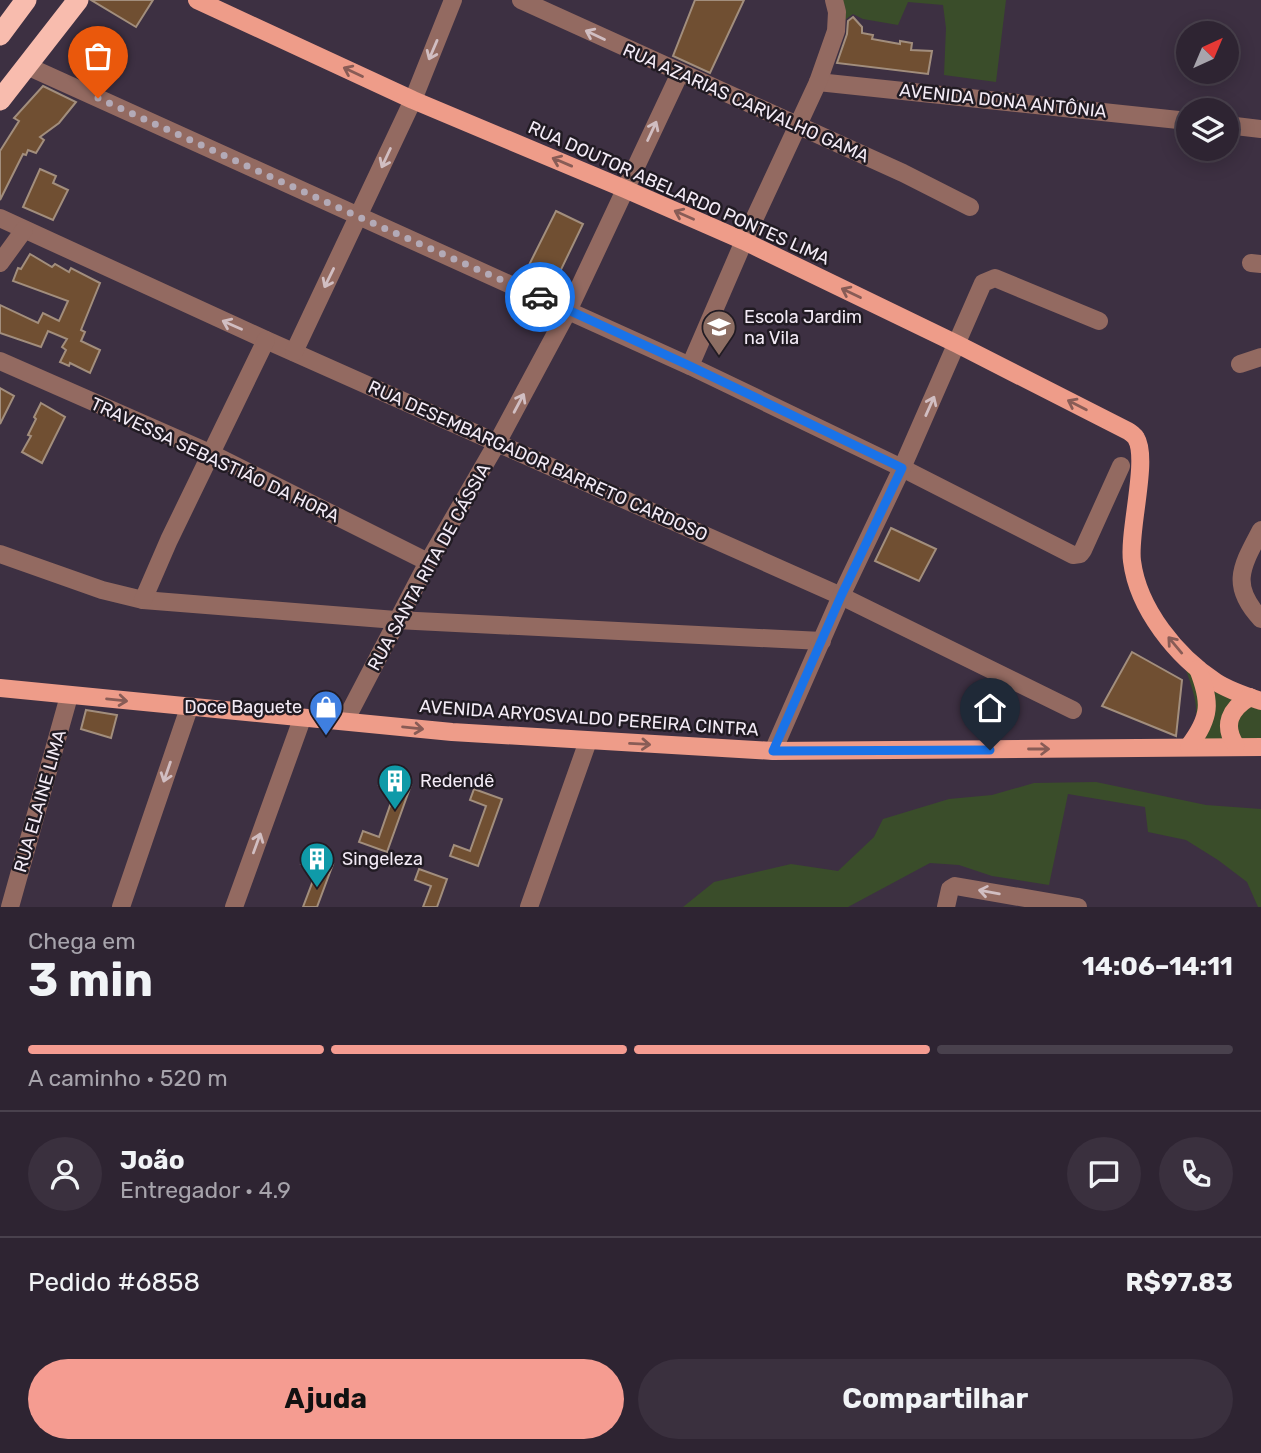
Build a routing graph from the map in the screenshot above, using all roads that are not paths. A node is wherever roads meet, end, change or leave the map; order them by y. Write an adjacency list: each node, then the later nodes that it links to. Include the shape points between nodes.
1 (26, 0): 7 (highway)
2 (78, 0): 8 (highway)
3 (197, 0): 12 (main road, RUA DOUTOR ABELARDO PONTES LIMA, one-way to 3)
4 (521, 0): 9 (street, RUA AZARIAS CARVALHO GAMA, one-way to 4)
5 (834, 0): 10 (street, via 835,31)
6 (448, 2): 12 (street, one-way to 12)
7 (0, 35)
8 (26, 66): 11 (highway); 19 (street)
9 (680, 74): 14 (street, RUA AZARIAS CARVALHO GAMA); 17 (street, RUA SANTA RITA DE CÁSSIA, one-way to 9)
10 (818, 82): 13 (street, AVENIDA DONA ANTÔNIA); 14 (street)
11 (0, 100)
12 (413, 100): 17 (main road, RUA DOUTOR ABELARDO PONTES LIMA, one-way to 12); 19 (street, one-way to 19)
13 (1176, 120)
14 (797, 126): 18 (street, RUA AZARIAS CARVALHO GAMA); 22 (street)
15 (1239, 126): 16 (street)
16 (1261, 129)
17 (625, 188): 22 (main road, RUA DOUTOR ABELARDO PONTES LIMA, one-way to 17); 24 (street, RUA SANTA RITA DE CÁSSIA)
18 (970, 207)
19 (359, 217): 24 (street); 28 (street, one-way to 28)
20 (0, 218): 21 (street, RUA DESEMBARGADOR BARRETO CARDOSO)
21 (24, 230): 23 (street); 26 (street, RUA DESEMBARGADOR BARRETO CARDOSO, one-way to 21)
22 (744, 241): 27 (main road, RUA DOUTOR ABELARDO PONTES LIMA, one-way to 22); 32 (street)
23 (0, 263)
24 (569, 309): 32 (street); 33 (street, RUA SANTA RITA DE CÁSSIA, one-way to 24)
25 (1100, 321): 27 (street, via 995,278 980,287)
26 (266, 340): 28 (street, RUA DESEMBARGADOR BARRETO CARDOSO); 34 (street)
27 (957, 344): 36 (street, one-way to 27); 45 (main road, RUA DOUTOR ABELARDO PONTES LIMA, one-way to 27, via 1156,621 1137,583 1131,537 1139,472 1136,438)
28 (294, 352): 33 (street, RUA DESEMBARGADOR BARRETO CARDOSO)
29 (1261, 357): 31 (street)
30 (0, 361): 34 (street, TRAVESSA SEBASTIÃO DA HORA)
31 (1240, 364)
32 (690, 366): 36 (street)
33 (497, 443): 39 (street, RUA SANTA RITA DE CÁSSIA); 40 (street, RUA DESEMBARGADOR BARRETO CARDOSO)
34 (212, 454): 39 (street, TRAVESSA SEBASTIÃO DA HORA); 41 (street)
35 (1121, 466): 36 (street, via 1080,554 1073,555)
36 (902, 468): 40 (street)
37 (1261, 530): 43 (street, via 1242,566 1241,578 1247,601)
38 (0, 554): 41 (street)
39 (428, 562): 42 (street, RUA SANTA RITA DE CÁSSIA)
40 (841, 596): 44 (street); 50 (street, RUA DESEMBARGADOR BARRETO CARDOSO)
41 (143, 600): 42 (street)
42 (397, 620): 44 (street); 52 (street, RUA SANTA RITA DE CÁSSIA)
43 (1261, 620)
44 (822, 641): 57 (street)
45 (1198, 669): 48 (main road); 54 (main road, via 1208,712)
46 (0, 688): 47 (main road, AVENIDA ARYOSVALDO PEREIRA CINTRA)
47 (69, 696): 49 (main road, AVENIDA ARYOSVALDO PEREIRA CINTRA, one-way to 49); 58 (street, RUA ELAINE LIMA)
48 (1255, 699): 55 (main road, via 1235,707 1230,715 1228,731)
49 (188, 708): 51 (main road, AVENIDA ARYOSVALDO PEREIRA CINTRA); 59 (street, one-way to 59)
50 (1073, 710)
51 (302, 719): 52 (main road, AVENIDA ARYOSVALDO PEREIRA CINTRA); 60 (street, one-way to 51)
52 (345, 721): 53 (main road, AVENIDA ARYOSVALDO PEREIRA CINTRA, one-way to 53)
53 (588, 741): 57 (main road, AVENIDA ARYOSVALDO PEREIRA CINTRA, one-way to 57); 61 (street)
54 (1189, 746): 55 (main road, AVENIDA ARYOSVALDO PEREIRA CINTRA); 57 (main road, AVENIDA ARYOSVALDO PEREIRA CINTRA, one-way to 54)
55 (1236, 746): 56 (main road, AVENIDA ARYOSVALDO PEREIRA CINTRA)
56 (1261, 747)
57 (773, 751)
58 (10, 907)
59 (121, 907)
60 (234, 907)
61 (528, 907)
62 (946, 907): 63 (street, one-way to 62, via 951,887)
63 (1077, 907)

